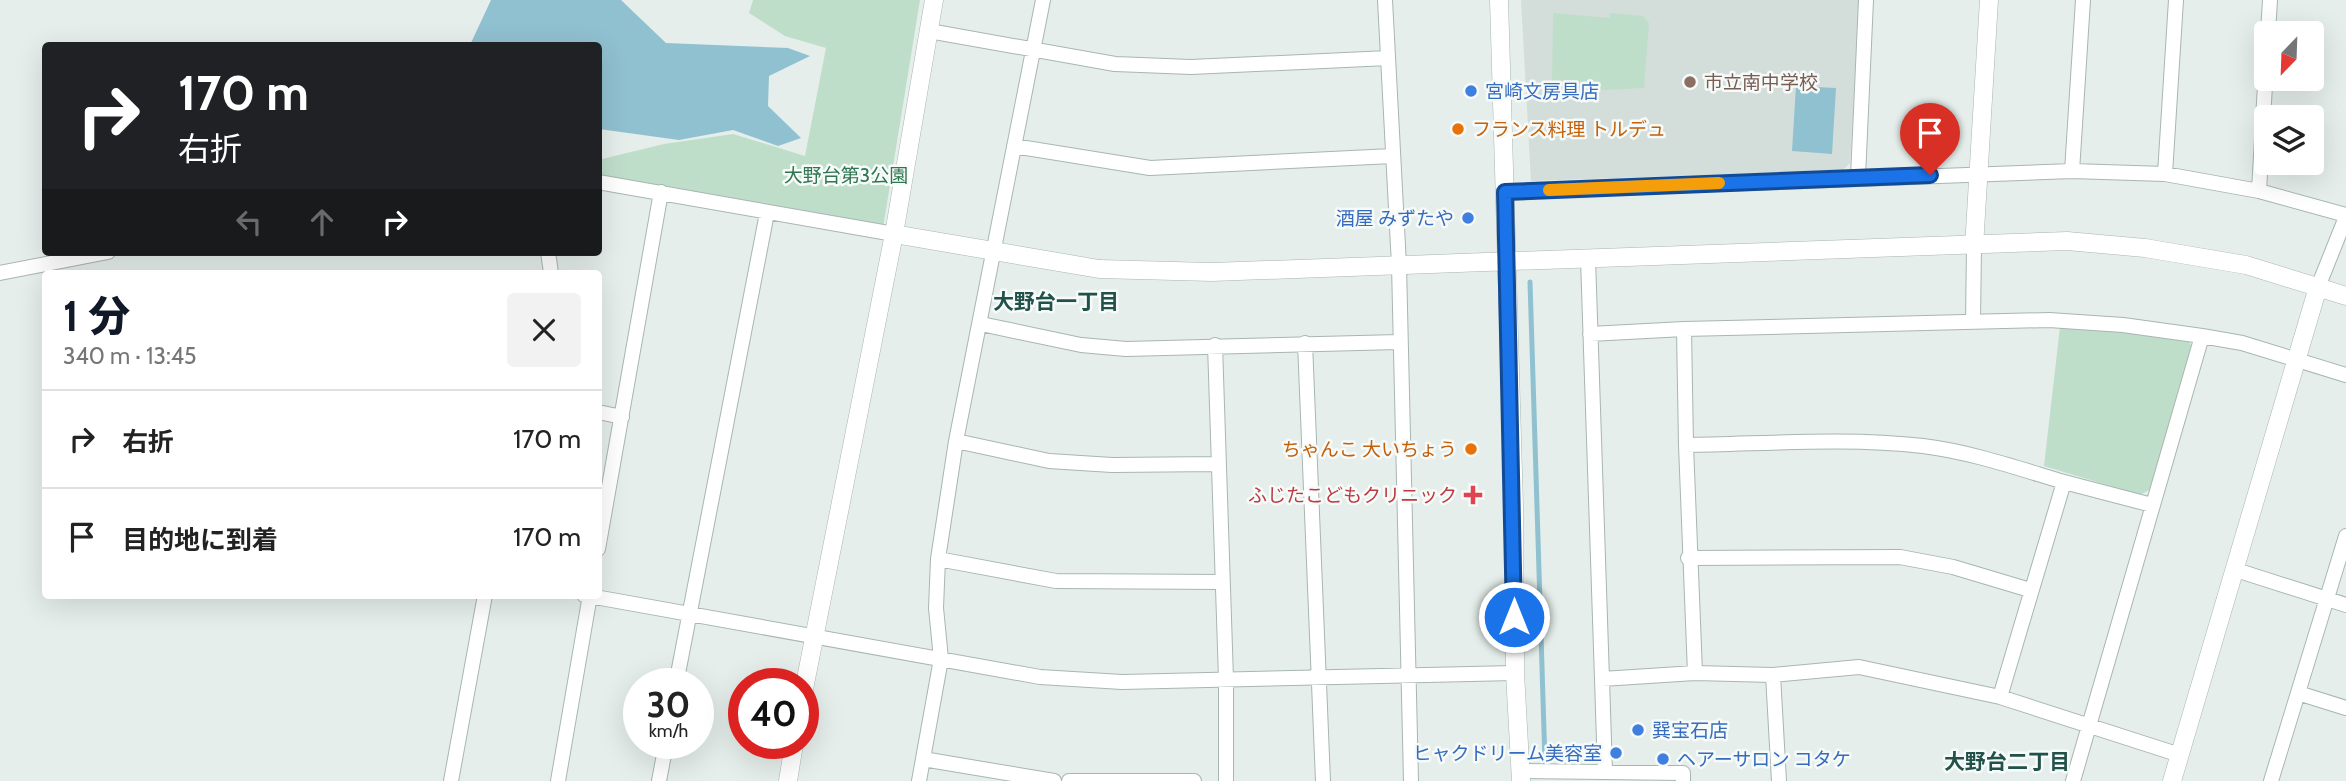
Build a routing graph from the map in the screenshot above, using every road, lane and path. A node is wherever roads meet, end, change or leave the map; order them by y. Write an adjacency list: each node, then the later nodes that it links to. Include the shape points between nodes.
1 (934, 0): 11 (street)
2 (1043, 0): 12 (street)
3 (1385, 0): 13 (street)
4 (1499, 0): 24 (street)
5 (1866, 0): 20 (street)
6 (1989, 0): 18 (street)
7 (2083, 0): 17 (street)
8 (2176, 0): 19 (street)
9 (2270, 0): 10 (street)
10 (2269, 21)
11 (929, 31): 12 (street); 27 (street)
12 (1033, 51): 13 (street, via 1115,64 1191,67); 15 (street)
13 (1388, 58): 16 (street)
14 (2265, 91): 22 (street)
15 (1014, 146): 16 (street, via 1150,168); 29 (street)
16 (1392, 156): 33 (street)
17 (2072, 171): 18 (street); 19 (street)
18 (1977, 174): 20 (street); 28 (street)
19 (2165, 174): 22 (street)
20 (1858, 177): 24 (street)
21 (602, 183): 23 (street)
22 (2259, 191): 26 (street)
23 (661, 192): 25 (street); 48 (street)
24 (1505, 192): 32 (street)
25 (767, 213): 27 (street); 66 (street)
26 (2346, 216): 35 (street)
27 (894, 234): 29 (street); 67 (street)
28 (1975, 247): 31 (street); 35 (street, via 2067,241 2145,248 2246,265); 37 (street)
29 (996, 251): 33 (street, via 1099,269 1212,272); 38 (street)
30 (87, 256): 34 (street)
31 (1588, 259): 32 (street); 40 (street)
32 (1506, 262): 33 (street); 72 (street)
33 (1399, 265): 42 (street)
34 (0, 273)
35 (2318, 287): 36 (street); 45 (street)
36 (2346, 296)
37 (1973, 322): 39 (street); 41 (street, via 2049,320)
38 (981, 324): 44 (street, via 1081,345 1126,349); 49 (street)
39 (1684, 329): 40 (street); 50 (street)
40 (1590, 334): 77 (street)
41 (2202, 336): 45 (street); 53 (street)
42 (1399, 342): 43 (street); 71 (street)
43 (1305, 343): 44 (street); 75 (street)
44 (1214, 345): 51 (street)
45 (2296, 360): 46 (street); 58 (street)
46 (2346, 375)
47 (602, 413): 48 (street)
48 (622, 417): 54 (street)
49 (956, 441): 51 (street, via 1049,461); 57 (street)
50 (1686, 445): 52 (street, via 1872,442 1923,446 1961,452); 56 (street)
51 (1219, 464): 59 (street)
52 (2064, 482): 53 (street); 60 (street)
53 (2152, 505): 81 (street)
54 (602, 527)
55 (2346, 536): 64 (street)
56 (1688, 558): 60 (street, via 1900,557); 73 (street)
57 (939, 559): 59 (street, via 1056,581); 68 (street, via 936,608)
58 (2236, 570): 64 (street); 82 (street)
59 (1222, 582): 76 (street)
60 (2030, 590): 79 (street)
61 (602, 598): 66 (street)
62 (484, 599): 88 (street)
63 (587, 599): 89 (street)
64 (2328, 600): 65 (street); 78 (street)
65 (2346, 605)
66 (689, 615): 67 (street); 69 (street)
67 (813, 636): 68 (street); 70 (street)
68 (941, 659): 76 (street, via 1040,677 1122,682); 85 (street)
69 (679, 668)
70 (807, 668)
71 (1410, 673): 72 (street); 75 (street); 98 (street)
72 (1515, 673): 87 (street)
73 (1695, 673): 74 (street); 77 (street)
74 (1773, 674): 79 (street, via 1859,667); 100 (street)
75 (1319, 677): 76 (street); 97 (street)
76 (1226, 679): 96 (street)
77 (1602, 679): 86 (street)
78 (2298, 693): 80 (street); 103 (street)
79 (2000, 697): 81 (street)
80 (2346, 708)
81 (2090, 727): 82 (street); 101 (street)
82 (2180, 755): 102 (street)
83 (663, 759): 90 (street)
84 (792, 759): 91 (street)
85 (923, 759): 92 (street); 93 (street)
86 (1605, 772): 87 (street); 99 (street, via 1683,773)
87 (1521, 776)
88 (451, 781)
89 (558, 781)
90 (659, 781)
91 (788, 781)
92 (919, 781)
93 (1054, 781)
94 (1069, 781): 95 (street)
95 (1194, 781)
96 (1226, 781)
97 (1323, 781)
98 (1410, 781)
99 (1684, 781)
100 (1779, 781)
101 (2073, 781)
102 (2172, 781)
103 (2271, 781)

